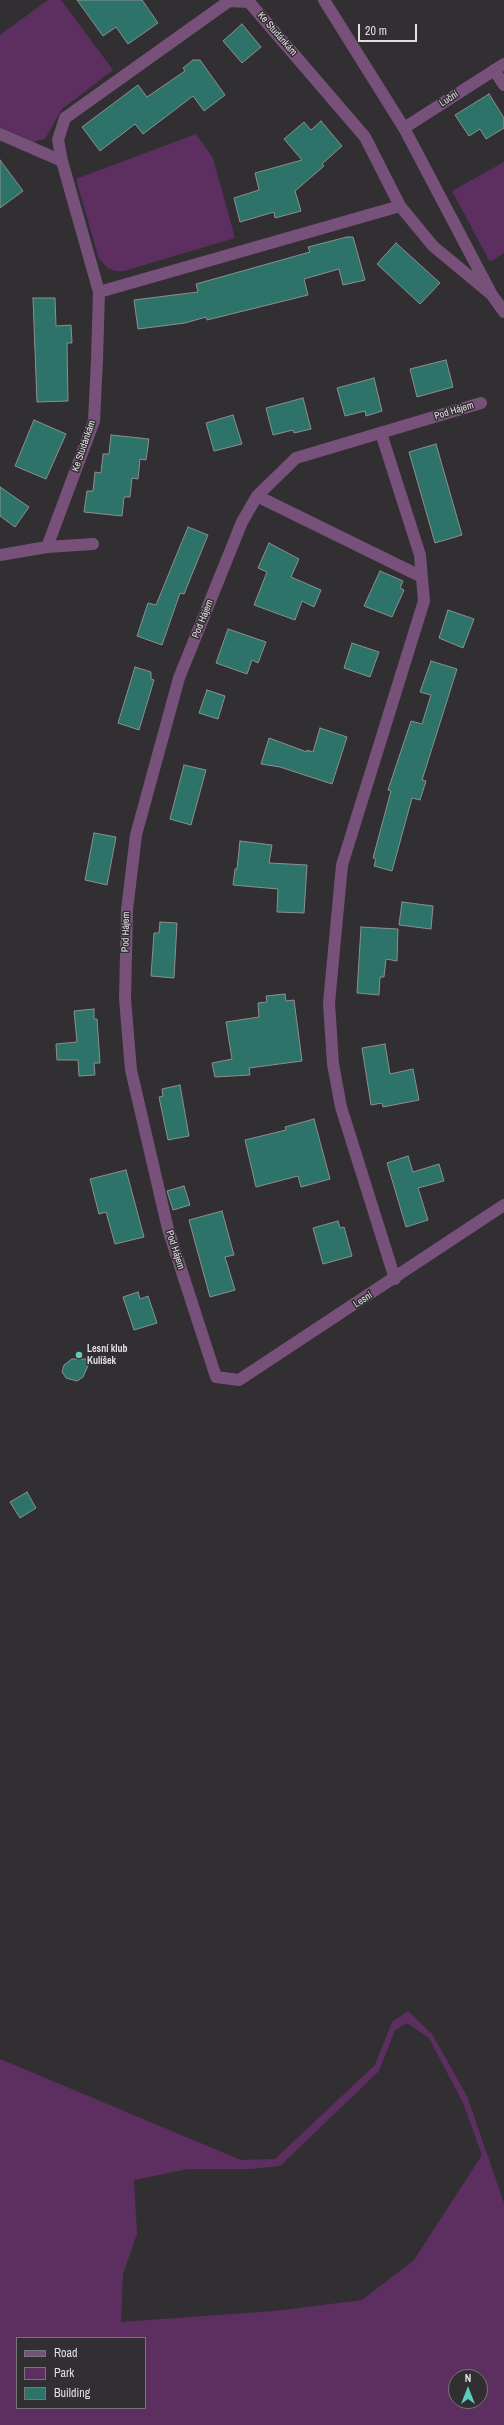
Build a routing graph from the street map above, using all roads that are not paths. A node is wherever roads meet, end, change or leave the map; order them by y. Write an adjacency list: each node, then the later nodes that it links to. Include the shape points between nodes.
1 (324, 0): 4 (street, Ke Studánkám)
2 (499, 67): 3 (street, Luční); 4 (street, Luční)
3 (504, 85)
4 (404, 128): 9 (street, Ke Studánkám)
5 (0, 134): 6 (street)
6 (62, 161): 7 (street, Ke Studánkám, via 58,140 65,118 230,0 249,2 365,137); 8 (street, Ke Studánkám)
7 (400, 206): 8 (street); 9 (street, Ke Studánkám, via 433,246)
8 (99, 292): 15 (street, Ke Studánkám, via 94,422)
9 (492, 295): 10 (street, Ke Studánkám)
10 (504, 312)
11 (480, 403): 12 (street, Pod Hájem)
12 (381, 433): 13 (street, Pod Hájem, via 326,447 296,458); 17 (street, via 420,555)
13 (257, 496): 17 (street); 20 (street, Pod Hájem, via 242,522 180,678 136,835 126,910 126,999 130,1070 168,1229)
14 (93, 544): 15 (street)
15 (47, 547): 16 (street)
16 (0, 554)
17 (422, 577): 19 (street, via 424,601 342,865 329,1003 333,1064 341,1107)
18 (504, 1205): 19 (street, Lesní)
19 (395, 1278): 20 (street, Lesní, via 239,1380)
20 (216, 1378)

